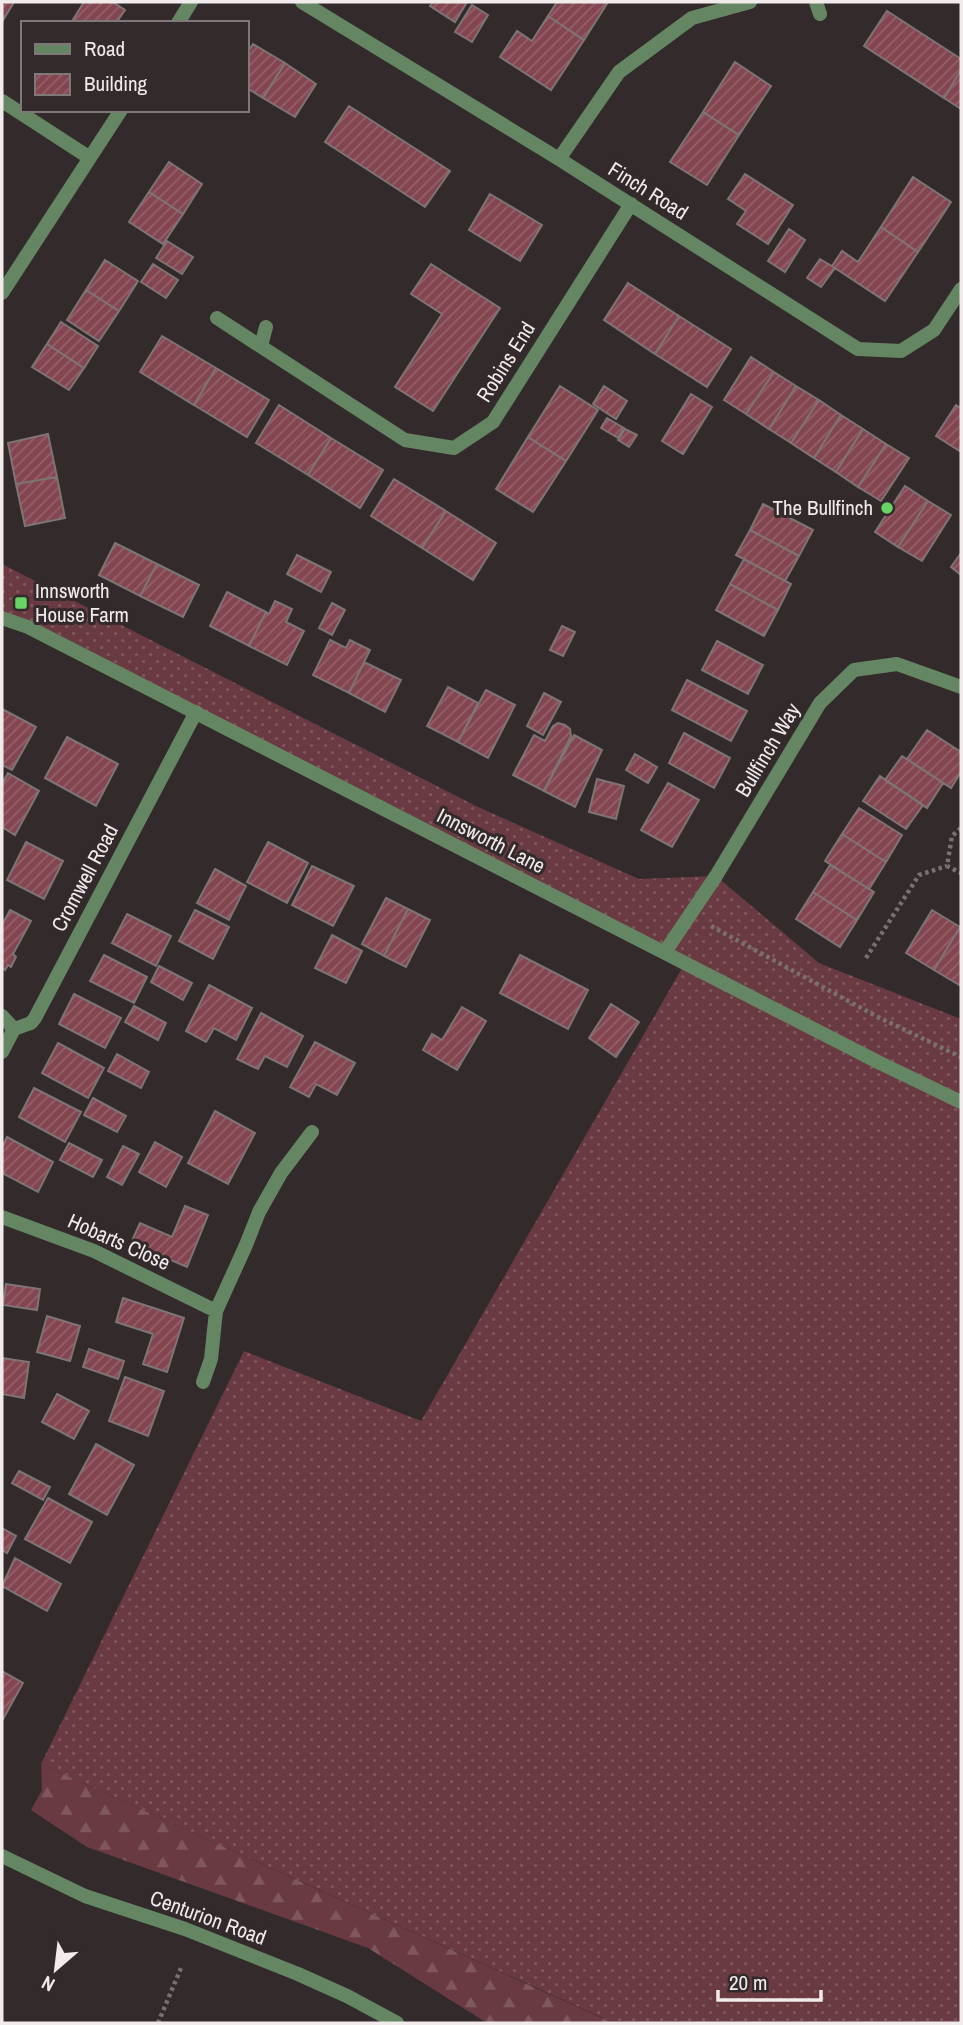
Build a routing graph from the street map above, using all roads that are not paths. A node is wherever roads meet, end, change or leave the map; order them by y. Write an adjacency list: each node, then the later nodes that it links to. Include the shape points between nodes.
1 (191, 2): 4 (street)
2 (302, 2): 8 (street, Finch Road)
3 (750, 2): 8 (street, via 692,18 619,72)
4 (179, 21)
5 (2, 101): 7 (street)
6 (120, 112): 7 (street)
7 (90, 158): 11 (street)
8 (559, 159): 9 (street, Finch Road)
9 (631, 204): 10 (street, Finch Road, via 858,349 901,351 934,330); 14 (street, Robins End, via 493,422 454,448 405,440)
10 (961, 289)
11 (2, 293)
12 (216, 318): 14 (street, Robins End)
13 (266, 327): 14 (street)
14 (261, 346)
15 (2, 618): 17 (street, Innsworth Lane)
16 (961, 687): 18 (street, Bullfinch Way, via 897,664 854,670 820,704)
17 (196, 712): 18 (street, Innsworth Lane); 20 (street, Cromwell Road, via 35,1018)
18 (665, 952): 22 (street, Innsworth Lane)
19 (2, 1016): 20 (street)
20 (14, 1029): 21 (street, Cromwell Road)
21 (2, 1052)
22 (961, 1102)
23 (313, 1132): 25 (street, via 270,1191)
24 (2, 1217): 25 (street, Hobarts Close, via 94,1251)
25 (216, 1311): 26 (street, via 211,1359)
26 (203, 1382)
27 (2, 1856): 28 (street, Centurion Road, via 85,1896 298,1974)
28 (397, 2023)

